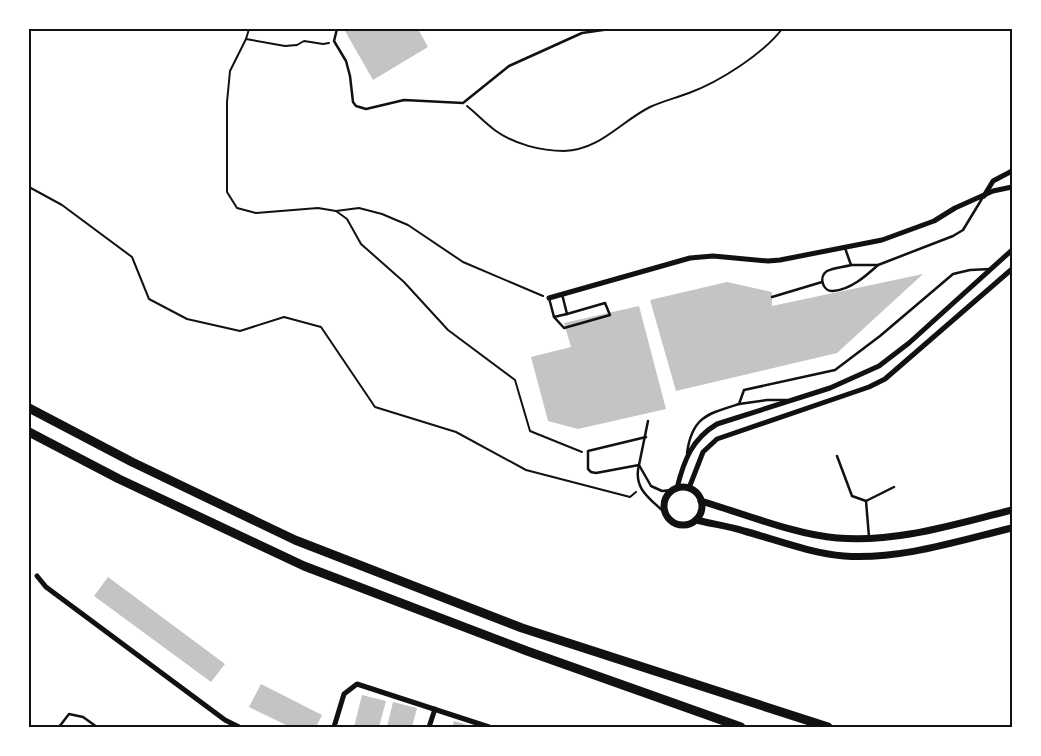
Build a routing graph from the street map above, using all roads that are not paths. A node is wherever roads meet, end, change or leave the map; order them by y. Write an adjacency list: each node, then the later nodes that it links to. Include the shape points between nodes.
1 (337, 29): 2 (lane, via 334,41 346,61 353,102 366,109 404,100 463,103 509,66 582,33)
2 (610, 29)
3 (1012, 171): 5 (street, via 993,181)
4 (1012, 187): 5 (street)
5 (983, 196): 6 (street, via 906,232); 9 (lane, via 963,230)
6 (845, 248): 8 (lane); 13 (street, via 768,262 713,256 690,258)
7 (1012, 250): 11 (street)
8 (851, 265): 9 (lane); 12 (lane, via 828,271)
9 (878, 265): 12 (lane, via 864,279 838,290 826,289)
10 (1012, 268): 28 (street, via 885,379 717,439 700,457)
11 (992, 269): 18 (street, via 909,343 878,366 851,380); 19 (lane, via 953,274 835,370 744,390)
12 (822, 282): 14 (lane)
13 (562, 294): 15 (street); 16 (lane)
14 (772, 297)
15 (549, 298): 17 (lane)
16 (568, 314): 17 (lane); 17 (lane, via 606,303 610,313 564,328)
17 (554, 317)
18 (787, 400): 19 (lane); 24 (street, via 717,424 705,432)
19 (739, 404): 24 (lane, via 701,419 690,434)
20 (29, 408): 46 (highway, via 132,462 295,540 522,628)
21 (648, 421): 23 (lane)
22 (29, 432): 45 (highway, via 119,479 304,566 526,651)
23 (646, 437): 26 (lane); 26 (lane, via 591,449 586,454 591,472)
24 (687, 453): 29 (street)
25 (837, 456): 31 (lane, via 852,496)
26 (639, 465): 29 (lane, via 651,486 662,491); 33 (lane, via 641,489)
27 (894, 487): 31 (lane)
28 (689, 488): 29 (main road); 30 (main road)
29 (675, 489): 33 (main road, via 666,497)
30 (701, 501): 34 (main road, via 701,511); 36 (main road, via 822,536)
31 (866, 501): 36 (lane)
32 (1012, 510): 36 (main road, via 926,531)
33 (664, 512): 34 (main road, via 667,518 678,524)
34 (696, 520): 35 (main road, via 844,556 912,551)
35 (1012, 528)
36 (869, 539)
37 (37, 576): 41 (street, via 46,588 225,720)
38 (434, 709): 42 (street, via 357,684 344,694); 43 (street); 44 (street)
39 (59, 727): 40 (lane, via 69,714 83,717)
40 (97, 727)
41 (239, 727)
42 (334, 727)
43 (430, 727)
44 (489, 727)
45 (741, 727)
46 (828, 727)

